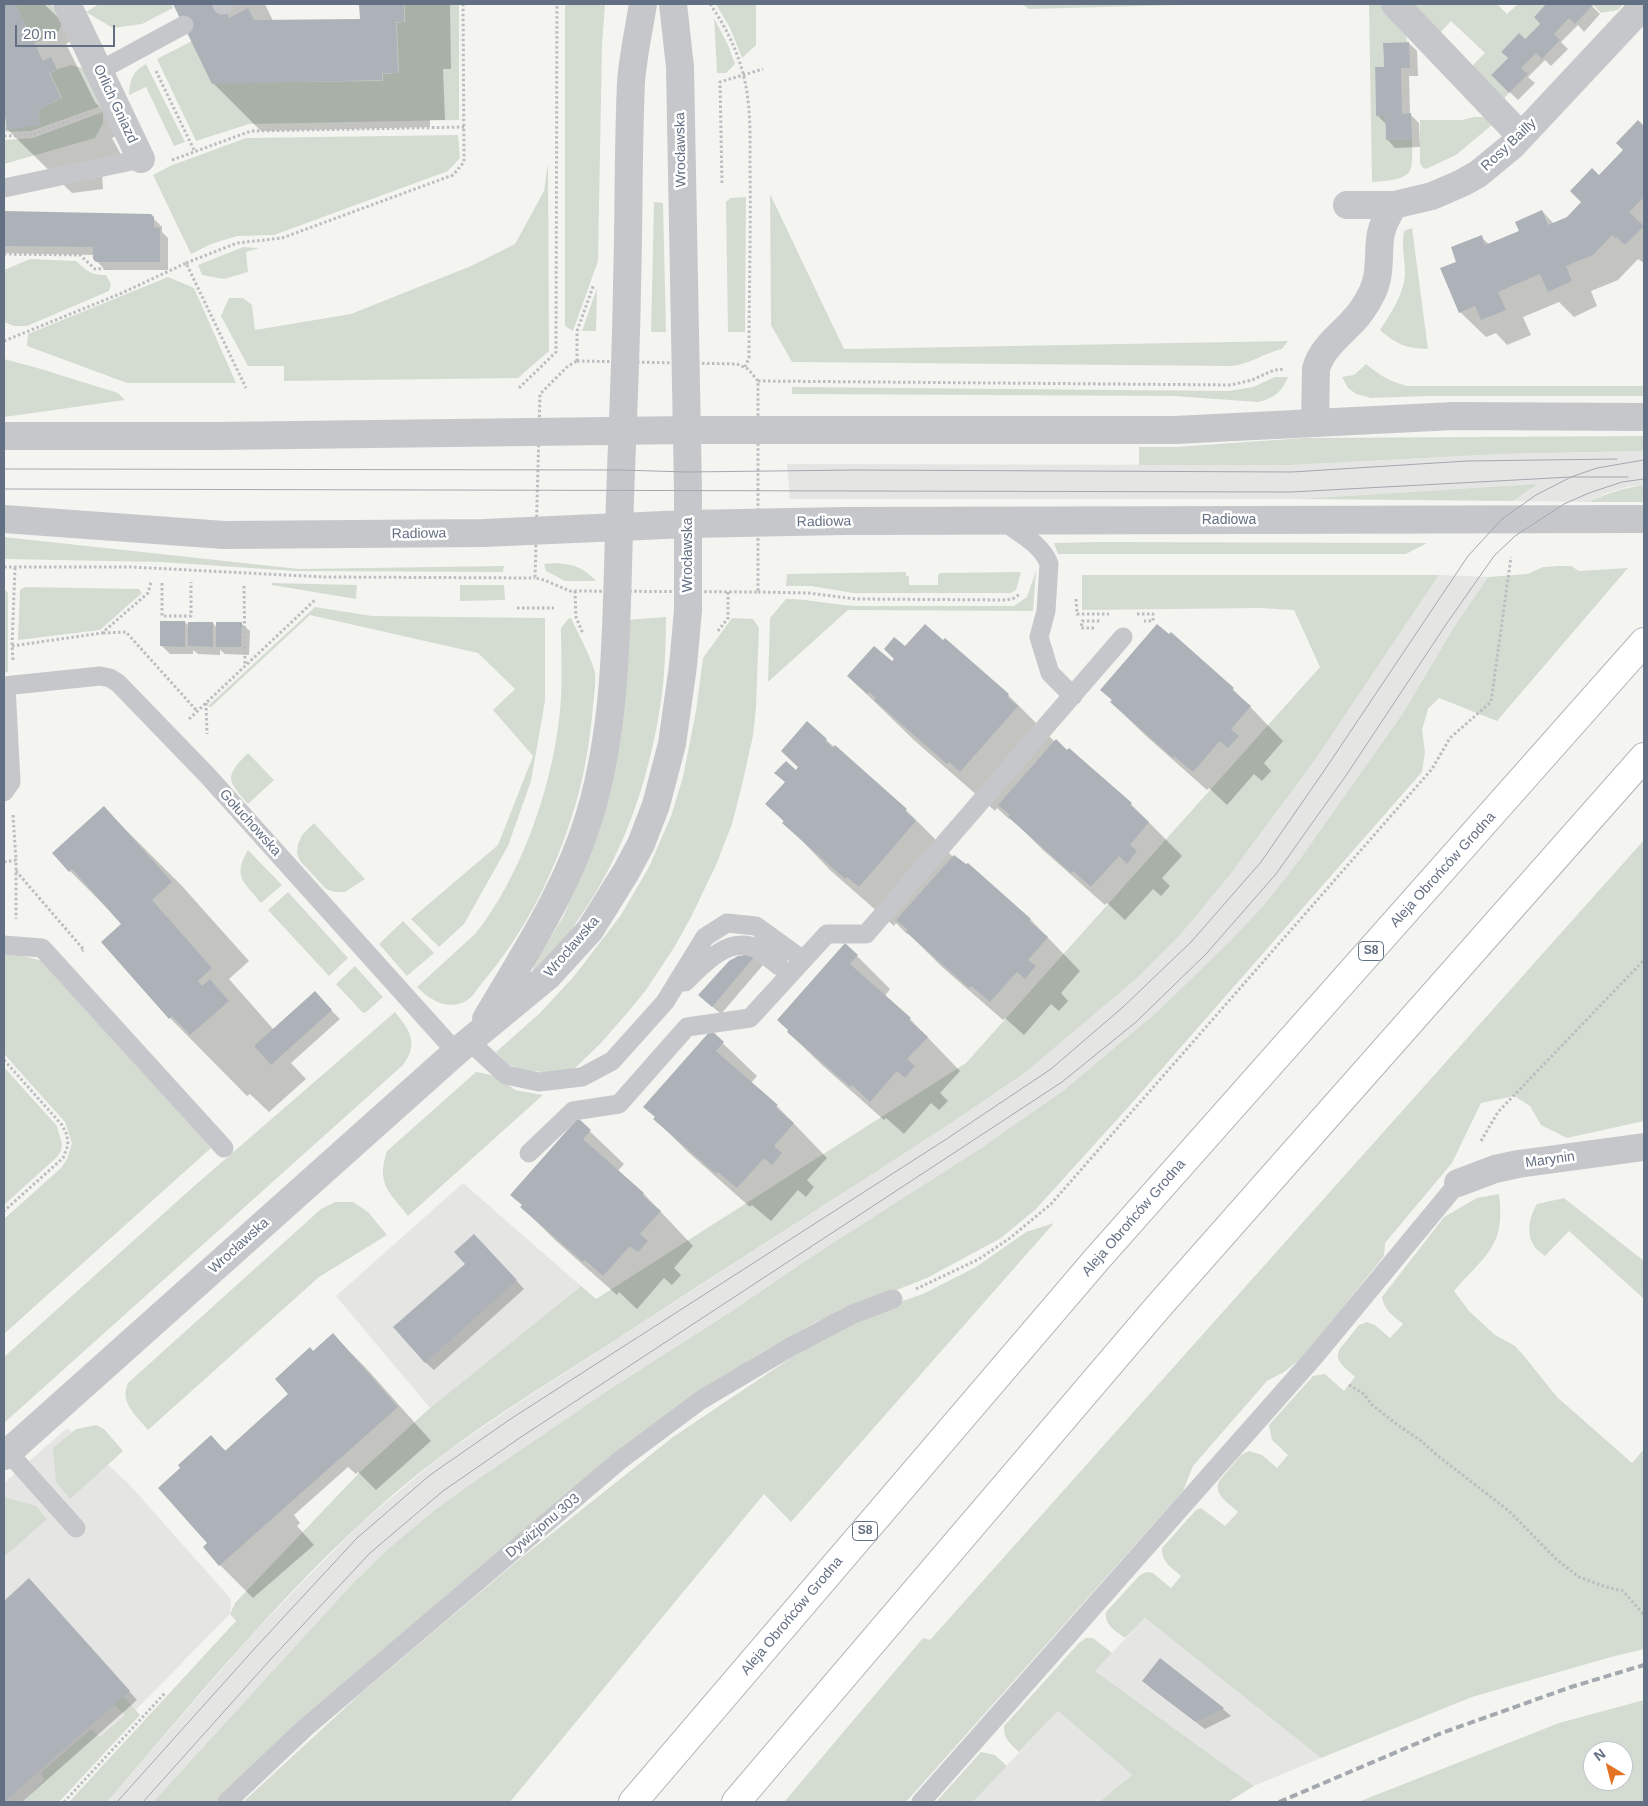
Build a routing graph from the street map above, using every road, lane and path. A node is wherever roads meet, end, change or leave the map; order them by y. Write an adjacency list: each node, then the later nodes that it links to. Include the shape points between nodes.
1 (67, 4): 12 (street, Orlich Gniazd)
2 (463, 4): 15 (path)
3 (557, 4): 35 (path, via 556,352)
4 (643, 4): 41 (street, Wrocławska, via 631,79)
5 (672, 4): 40 (street, Wrocławska, via 680,67)
6 (710, 4): 13 (path, via 726,29)
7 (1395, 4): 17 (street)
8 (1644, 5): 17 (street, Rosy Bailly)
9 (184, 25): 12 (lane)
10 (153, 66): 18 (path)
11 (764, 69): 13 (path)
12 (99, 71): 14 (street, Orlich Gniazd)
13 (743, 75): 21 (path, via 720,82); 31 (path, via 748,100 750,182 749,358)
14 (115, 104): 16 (path, via 32,135); 19 (street, Orlich Gniazd)
15 (464, 127): 18 (path, via 251,131); 26 (path, via 464,162 453,175 282,238 236,243)
16 (4, 136)
17 (1521, 136): 24 (street, Rosy Bailly, via 1462,183 1432,196)
18 (195, 152): 20 (path)
19 (141, 159): 22 (lane, Orlich Gniazd)
20 (167, 162)
21 (722, 183)
22 (4, 188)
23 (1346, 205): 24 (street, Rosy Bailly)
24 (1394, 205): 39 (street, via 1381,230 1380,267 1374,291 1318,362)
25 (4, 254): 27 (path, via 80,254 95,269)
26 (186, 263): 28 (path); 34 (path)
27 (112, 268)
28 (4, 341)
29 (596, 362): 37 (path, via 572,363 543,390)
30 (721, 364): 31 (path)
31 (745, 367): 33 (path)
32 (1294, 370): 33 (path, via 1274,370 1231,385)
33 (758, 380): 36 (path)
34 (246, 388)
35 (519, 388)
36 (758, 395)
37 (539, 400)
38 (1644, 417): 39 (street, via 1454,416)
39 (1315, 423): 40 (street, via 1175,430)
40 (687, 430): 41 (street); 50 (street, Wrocławska)
41 (622, 431): 42 (street); 51 (street, Wrocławska)
42 (4, 436)
43 (538, 463): 45 (path)
44 (758, 464): 46 (path)
45 (537, 498)
46 (758, 500)
47 (4, 519): 51 (street, Radiowa, via 224,535 484,533)
48 (1644, 519): 49 (street, Radiowa)
49 (1002, 520): 50 (street, Radiowa); 55 (lane, via 1040,549)
50 (687, 524): 51 (street, Radiowa); 89 (street, Wrocławska, via 688,610 677,710 664,776 650,824 626,872 590,930 548,976)
51 (619, 528): 89 (street, Wrocławska, via 614,678 603,757 590,812 566,879 530,945)
52 (758, 553): 65 (path)
53 (1511, 557): 96 (path, via 1491,702 1450,738 1432,768 1051,1204 979,1259)
54 (535, 562): 58 (path)
55 (1049, 564): 65 (path, via 1030,568 1024,588 1012,600 856,599 808,593); 75 (lane, via 1046,611 1039,637 1050,673)
56 (4, 567): 57 (path)
57 (14, 567): 58 (path, via 131,567 324,578); 72 (path)
58 (535, 578): 63 (path, via 570,591)
59 (151, 582): 69 (path, via 148,593)
60 (191, 582): 61 (path, via 191,616 162,616)
61 (162, 583)
62 (244, 586): 73 (path)
63 (602, 591)
64 (708, 592): 65 (path)
65 (758, 592)
66 (316, 599): 73 (path)
67 (517, 608): 68 (path)
68 (554, 608)
69 (102, 633): 72 (path); 76 (path, via 126,632)
70 (1123, 636): 75 (lane)
71 (1644, 642): 104 (highway, Aleja Obrońców Grodna / S8, via 1097,1259)
72 (12, 646): 74 (path)
73 (245, 666): 76 (path)
74 (9, 686): 77 (lane, Gołuchowska, via 100,676 110,678); 79 (lane)
75 (1073, 696): 84 (lane, via 866,934 827,934)
76 (198, 711): 77 (path)
77 (171, 736): 89 (lane, Gołuchowska)
78 (1644, 757): 105 (highway, via 1158,1307)
79 (7, 787): 80 (path)
80 (16, 860): 81 (path); 82 (path)
81 (4, 862)
82 (16, 871): 83 (path); 87 (path, via 84,950)
83 (10, 945): 87 (lane, via 42,948)
84 (803, 960): 88 (lane, via 756,926 727,923 705,937); 93 (lane, via 750,1018 687,1027 619,1104 574,1111)
85 (1644, 960): 94 (path, via 1498,1112)
86 (779, 966): 88 (lane, via 751,946 730,946 704,965)
87 (64, 973): 92 (lane)
88 (665, 1002): 89 (lane, Gołuchowska, via 612,1061 582,1077 539,1082 506,1075)
89 (467, 1043): 98 (street, Wrocławska)
90 (4, 1060): 95 (path, via 62,1125 68,1145 62,1158)
91 (1644, 1147): 94 (street, Marynin, via 1518,1164)
92 (224, 1148)
93 (529, 1153)
94 (1458, 1182): 106 (lane, via 1315,1356)
95 (4, 1211)
96 (893, 1299): 103 (lane, Dywizjonu 303, via 852,1314 792,1346 702,1400 619,1461 305,1728)
97 (1349, 1386): 100 (path, via 1364,1394 1399,1426 1510,1511 1556,1559 1579,1577 1623,1590)
98 (6, 1454): 99 (lane)
99 (76, 1528)
100 (1644, 1615)
101 (165, 1692): 102 (path)
102 (64, 1802)
103 (227, 1802)
104 (633, 1802)
105 (736, 1802)
106 (921, 1802)

